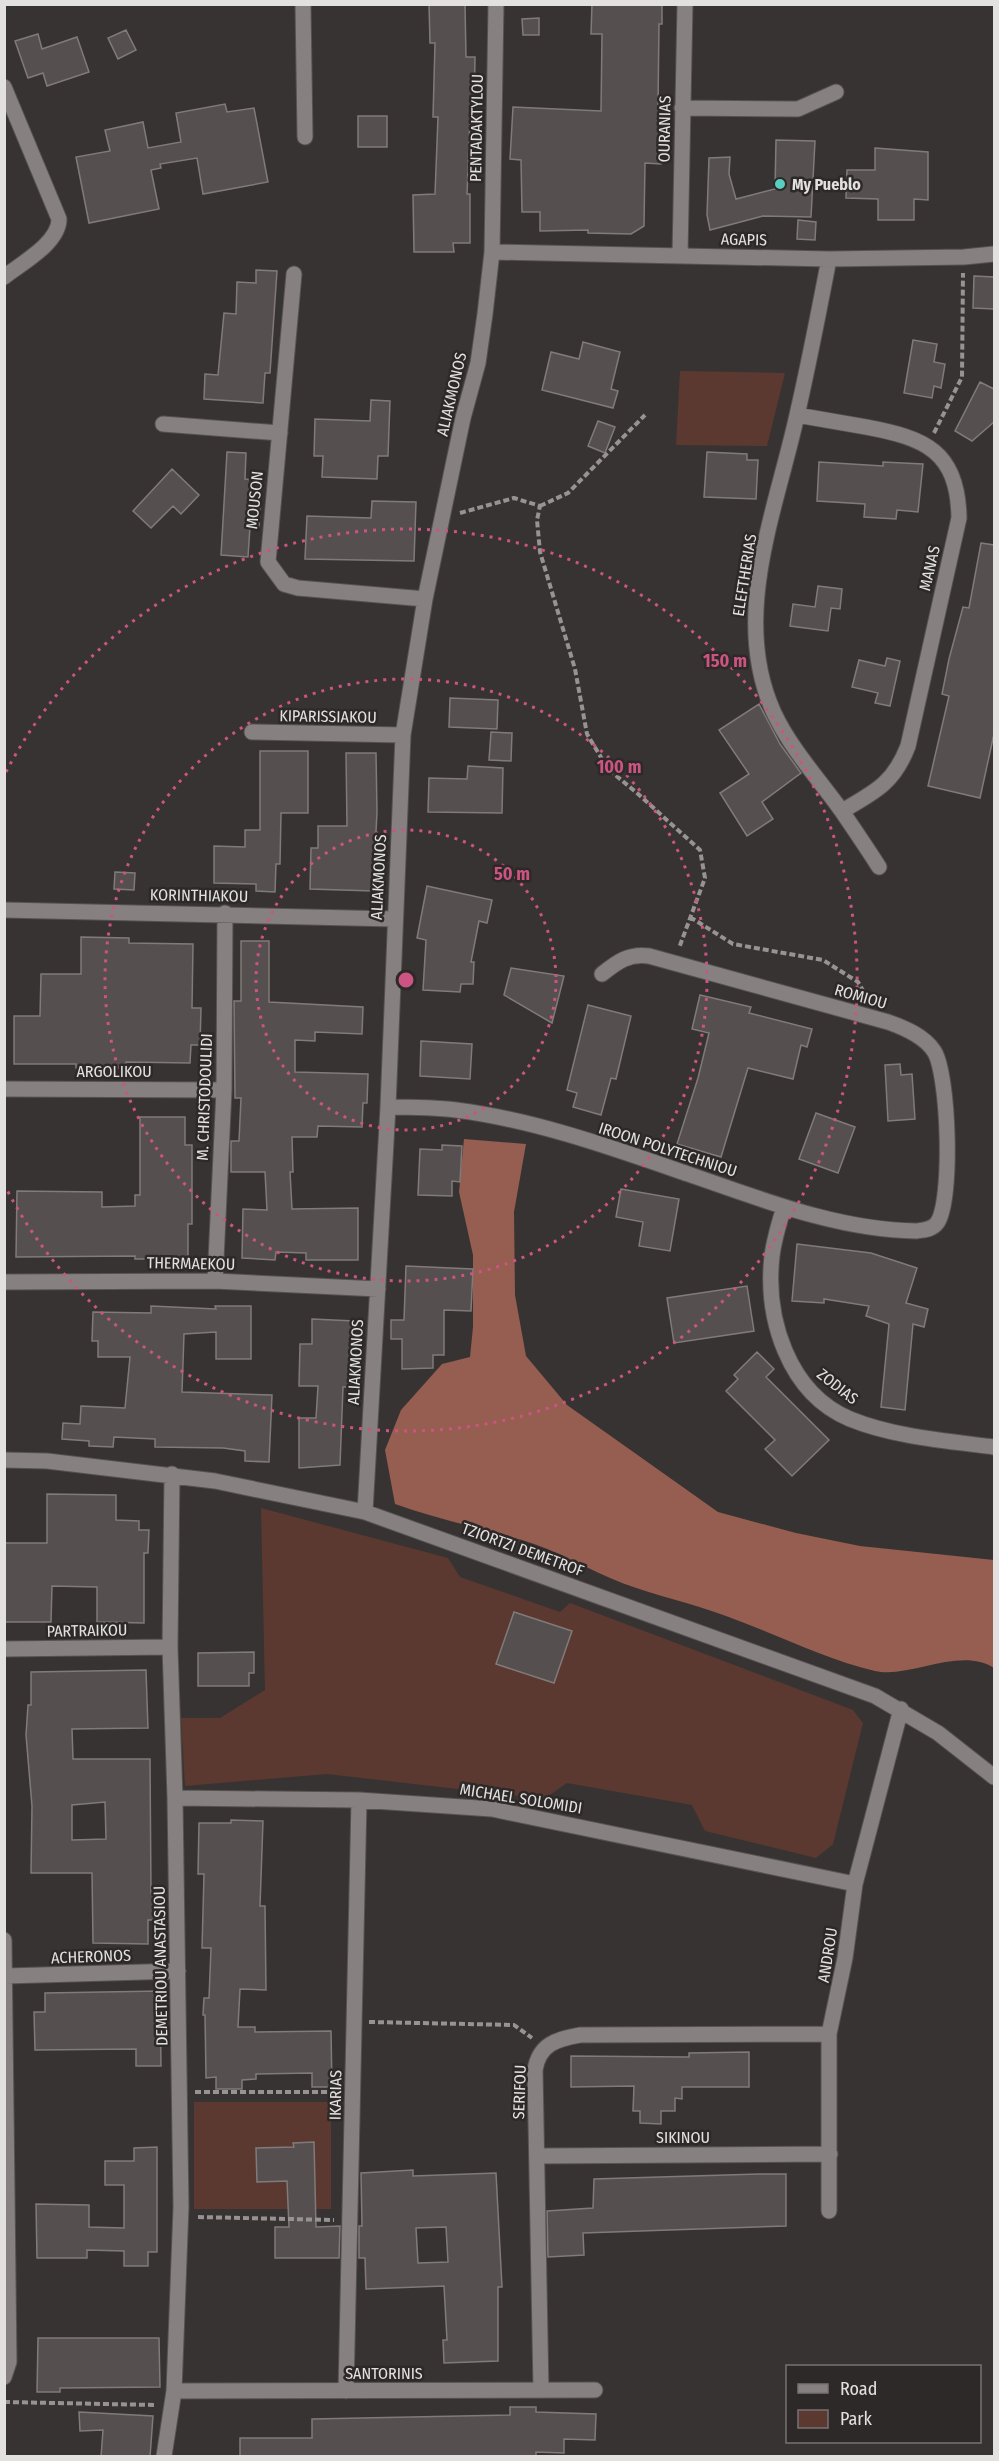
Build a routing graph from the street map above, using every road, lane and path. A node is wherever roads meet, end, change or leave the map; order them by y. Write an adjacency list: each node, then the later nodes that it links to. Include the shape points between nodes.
1 (303, 4): 8 (street)
2 (496, 4): 9 (street, PENTADAKTYLOU)
3 (685, 4): 6 (street, OURANIAS)
4 (4, 87): 7 (street)
5 (836, 92): 6 (street, via 798,110)
6 (682, 108): 11 (street, OURANIAS)
7 (9, 112): 15 (street, via 58,213 59,226 51,239)
8 (305, 137)
9 (492, 252): 11 (street, AGAPIS); 22 (street, ALIAKMONOS, via 478,363)
10 (994, 254): 12 (street, AGAPIS)
11 (680, 255): 13 (street, AGAPIS)
12 (964, 257): 13 (street, AGAPIS); 20 (path, via 962,377)
13 (829, 259): 17 (street, ELEFTHERIAS)
14 (294, 274): 19 (street, MOUSON)
15 (4, 277)
16 (645, 415): 21 (path, via 568,493)
17 (797, 415): 20 (street, MANAS, via 891,432); 26 (street, ELEFTHERIAS, via 756,593 754,632 758,662 788,740)
18 (163, 424): 19 (street)
19 (280, 433): 23 (street, MOUSON, via 267,550 272,570 284,584)
20 (928, 445): 26 (street, MANAS, via 944,460 954,478 959,518 908,746 892,778)
21 (540, 506): 22 (path, via 514,498); 30 (path, via 540,552 575,669 587,734 608,769 700,850 705,878)
22 (441, 519): 23 (street, ALIAKMONOS)
23 (425, 599): 25 (street, ALIAKMONOS)
24 (252, 732): 25 (street, KIPARISSIAKOU)
25 (403, 735): 31 (street, ALIAKMONOS)
26 (842, 811): 27 (street, ELEFTHERIAS)
27 (879, 867)
28 (4, 910): 29 (street, KORINTHIAKOU)
29 (225, 913): 31 (street, KORINTHIAKOU); 36 (street, M. CHRISTODOULIDI)
30 (690, 917): 32 (path); 34 (path, via 733,944 823,960 858,982)
31 (394, 919): 37 (street, ALIAKMONOS)
32 (674, 962): 33 (street, ROMIOU, via 634,955); 34 (street, ROMIOU)
33 (602, 974)
34 (881, 1020): 39 (street, ROMIOU, via 924,1040 940,1067 946,1112 944,1204)
35 (4, 1089): 36 (street, ARGOLIKOU)
36 (224, 1090): 40 (street, M. CHRISTODOULIDI)
37 (388, 1107): 38 (street, IROON POLYTECHNIOU, via 440,1108 511,1120 638,1157); 42 (street, ALIAKMONOS)
38 (784, 1207): 39 (street, IROON POLYTECHNIOU, via 898,1231); 43 (street, ZODIAS, via 772,1256 772,1298 782,1346 806,1386 849,1419 916,1435)
39 (934, 1226)
40 (215, 1281): 41 (street, THERMAEKOU); 42 (street, THERMAEKOU)
41 (4, 1282)
42 (378, 1289): 46 (street, ALIAKMONOS)
43 (994, 1447)
44 (4, 1460): 45 (street, TZIORTZI DEMETROF)
45 (172, 1474): 46 (street, TZIORTZI DEMETROF); 47 (street, DEMETRIOU ANASTASIOU)
46 (365, 1512): 49 (street, TZIORTZI DEMETROF, via 841,1682)
47 (170, 1647): 48 (street, PARTRAIKOU); 51 (street, DEMETRIOU ANASTASIOU)
48 (4, 1649)
49 (901, 1709): 50 (street, TZIORTZI DEMETROF); 53 (street, ANDROU)
50 (994, 1777)
51 (175, 1798): 52 (street, MICHAEL SOLOMIDI); 55 (street, DEMETRIOU ANASTASIOU)
52 (359, 1800): 53 (street, MICHAEL SOLOMIDI, via 492,1809); 57 (street, IKARIAS)
53 (855, 1884): 58 (street, ANDROU)
54 (4, 1940): 56 (street)
55 (178, 1971): 56 (street, ACHERONOS); 60 (street, DEMETRIOU ANASTASIOU)
56 (6, 1976): 67 (street, via 9,2362)
57 (354, 2021): 59 (path, via 514,2025); 61 (street, IKARIAS)
58 (830, 2034): 59 (street, SERIFOU, via 580,2035); 62 (street, ANDROU)
59 (545, 2047): 63 (street, SERIFOU, via 535,2070)
60 (180, 2092): 61 (path); 65 (street, DEMETRIOU ANASTASIOU)
61 (353, 2092): 66 (street, IKARIAS)
62 (830, 2154): 63 (street, SIKINOU); 64 (street, ANDROU)
63 (537, 2156): 68 (street, SERIFOU)
64 (829, 2211)
65 (181, 2217): 66 (path); 71 (street, DEMETRIOU ANASTASIOU)
66 (350, 2220): 70 (street, IKARIAS)
67 (4, 2377)
68 (541, 2390): 69 (street, SANTORINIS); 70 (street, SANTORINIS)
69 (594, 2390)
70 (346, 2391): 71 (street, SANTORINIS)
71 (173, 2398): 72 (path); 73 (street, DEMETRIOU ANASTASIOU)
72 (4, 2402)
73 (164, 2457)

